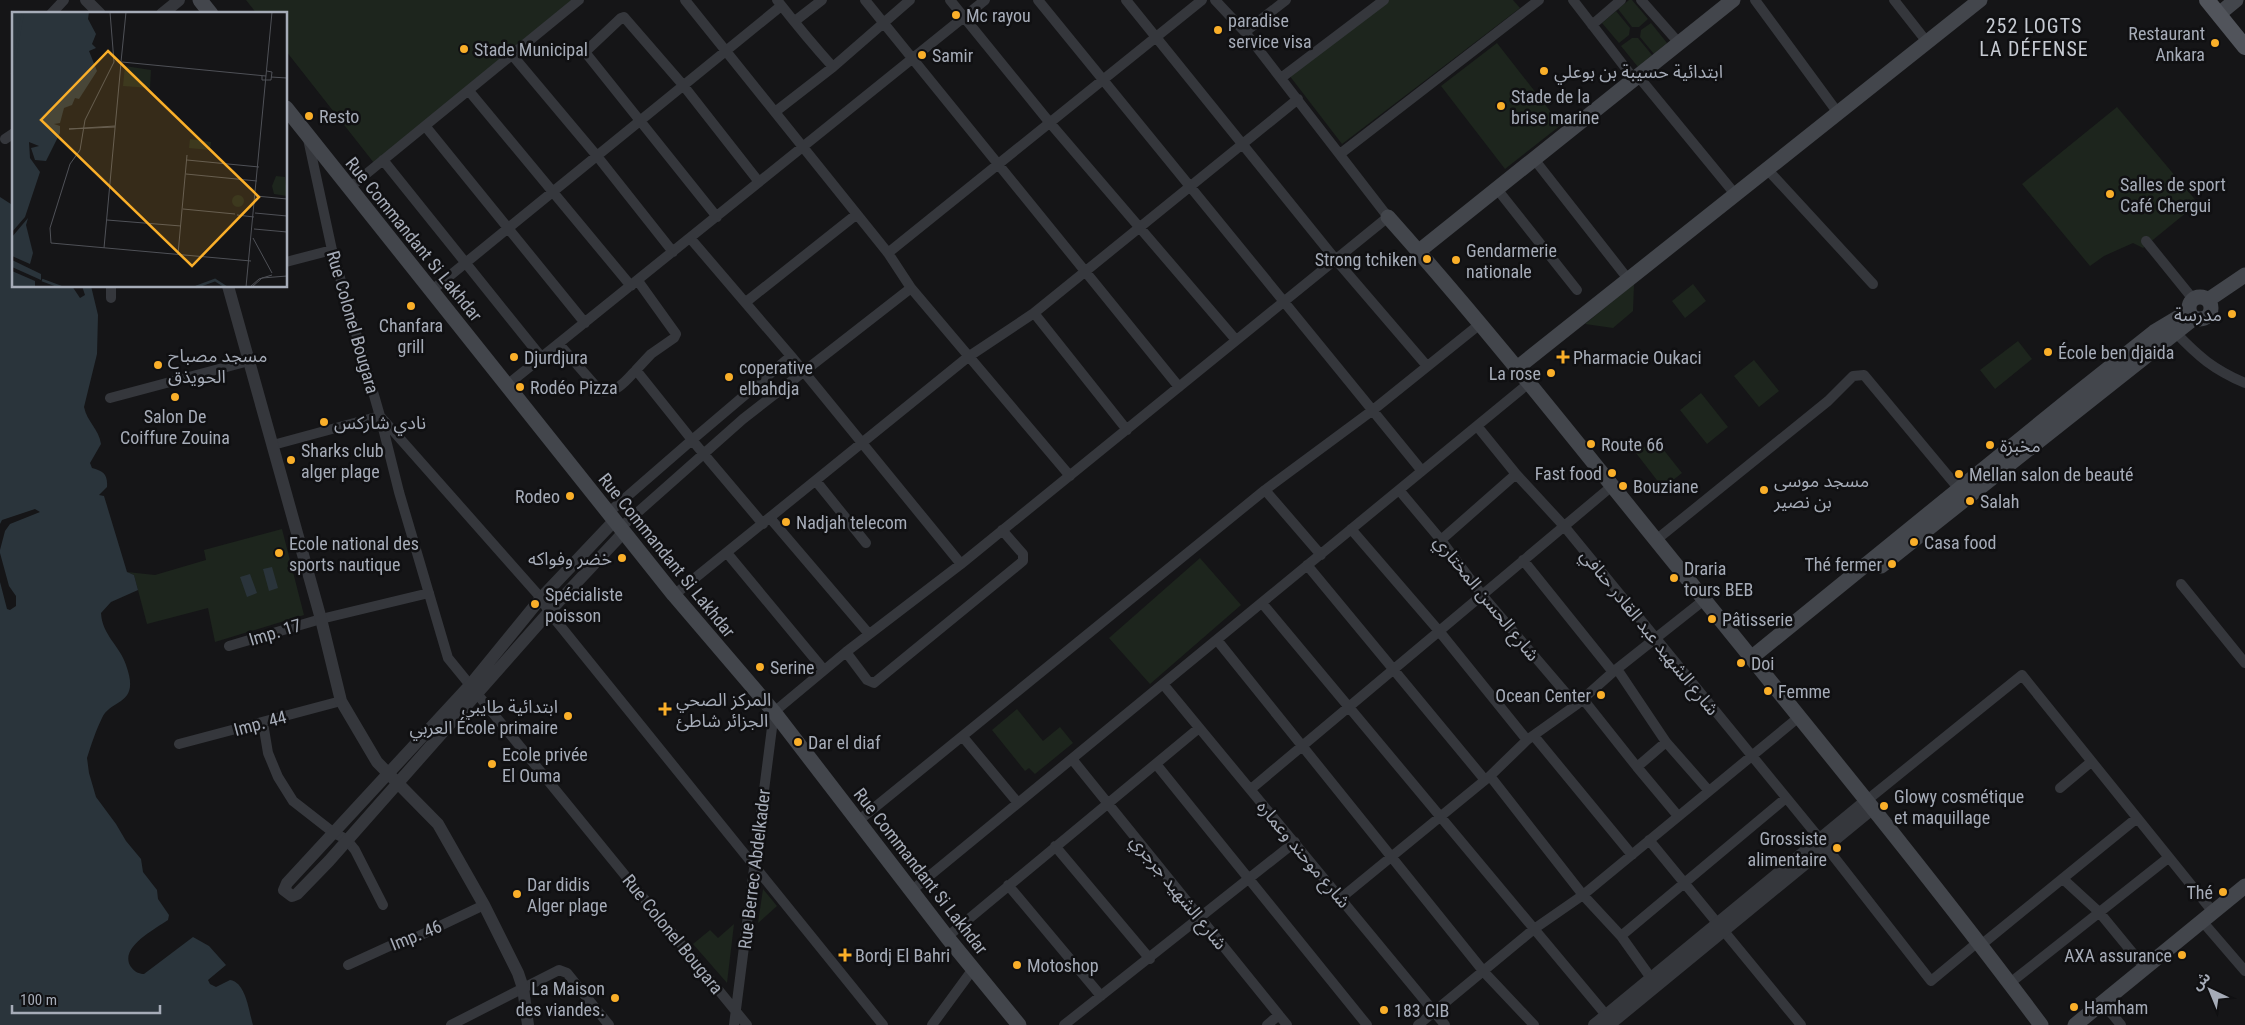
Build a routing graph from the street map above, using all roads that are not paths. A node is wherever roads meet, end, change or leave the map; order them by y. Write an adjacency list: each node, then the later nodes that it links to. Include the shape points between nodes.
1 (64, 0): 29 (street)
2 (86, 0): 30 (street)
3 (179, 0): 31 (street)
4 (200, 0): 32 (main road)
5 (579, 0): 44 (street)
6 (685, 0): 43 (street)
7 (822, 0): 35 (street)
8 (865, 0): 36 (street)
9 (910, 0): 36 (street)
10 (950, 0): 34 (street)
11 (985, 0): 34 (street)
12 (1038, 0): 49 (street)
13 (1126, 0): 39 (street)
14 (1202, 0): 39 (street)
15 (1215, 0): 38 (street)
16 (1286, 0): 38 (street)
17 (1384, 0): 47 (street)
18 (1539, 0): 62 (street)
19 (1573, 0): 37 (street)
20 (1621, 0): 37 (street)
21 (1642, 0): 41 (street)
22 (1733, 0): 41 (main road)
23 (1755, 0): 55 (street)
24 (1894, 0): 40 (street)
25 (1980, 0): 40 (main road)
26 (2207, 0): 33 (main road)
27 (2236, 0): 33 (main road)
28 (779, 3): 35 (street); 43 (street)
29 (53, 12)
30 (98, 12)
31 (164, 12)
32 (209, 12)
33 (2218, 14): 42 (main road)
34 (963, 18): 45 (street); 57 (street)
35 (795, 21): 46 (street)
36 (882, 22): 45 (street); 46 (street)
37 (1592, 25): 48 (street)
38 (1245, 32): 47 (street)
39 (1158, 37): 49 (street); 60 (street)
40 (1927, 42): 55 (main road)
41 (1680, 43): 48 (main road)
42 (2245, 47)
43 (726, 50): 50 (street); 54 (street)
44 (513, 56): 51 (street); 63 (street)
45 (912, 59): 61 (street); 66 (street)
46 (833, 67): 54 (street)
47 (1282, 78): 52 (street)
48 (1636, 78): 64 (main road); 73 (street)
49 (1104, 80): 57 (street); 69 (street)
50 (683, 85): 56 (street); 56 (street, via 624,17 621,18 585,52); 68 (street)
51 (468, 91): 58 (street); 72 (street)
52 (1298, 99): 60 (street); 62 (street)
53 (288, 110): 59 (main road, Rue Commandant Si Lakhdar)
54 (775, 112): 61 (street)
55 (1838, 113): 67 (main road)
56 (639, 122): 63 (street); 75 (street)
57 (1050, 123): 66 (street); 78 (street)
58 (426, 127): 65 (street); 77 (street)
59 (308, 135): 70 (main road, Rue Commandant Si Lakhdar); 81 (street, Rue Colonel Bougara)
60 (1243, 143): 69 (street); 85 (street)
61 (803, 146): 68 (street); 74 (street)
62 (1340, 154): 76 (street)
63 (597, 156): 72 (street); 83 (street)
64 (1534, 159): 71 (main road); 90 (street)
65 (383, 160): 70 (street); 87 (street)
66 (999, 164): 84 (street); 88 (street)
67 (1766, 169): 73 (main road); 92 (street)
68 (759, 182): 75 (street)
69 (1191, 185): 78 (street); 101 (street)
70 (350, 188): 98 (main road, Rue Commandant Si Lakhdar)
71 (1497, 188): 82 (main road); 97 (street)
72 (553, 192): 77 (street); 91 (street)
73 (1735, 194): 90 (main road)
74 (856, 214): 84 (street); 100 (street)
75 (717, 217): 79 (street)
76 (1388, 217): 82 (main road); 85 (street)
77 (509, 227): 87 (street); 105 (street)
78 (1139, 227): 88 (street); 108 (street)
79 (690, 238): 83 (street); 100 (street)
80 (2146, 241): 103 (street)
81 (332, 250): 86 (street); 124 (street, Rue Colonel Bougara)
82 (1419, 251): 106 (main road)
83 (673, 252): 91 (street)
84 (888, 254): 96 (street)
85 (1336, 260): 101 (street); 114 (street)
86 (288, 261)
87 (466, 263): 98 (street); 112 (street)
88 (1086, 271): 104 (street); 121 (street)
89 (2245, 275): 102 (main road)
90 (1628, 279): 115 (main road)
91 (634, 283): 105 (street); 116 (street, via 676,334)
92 (1873, 284)
93 (2245, 284): 102 (main road)
94 (111, 288): 99 (street)
95 (229, 288): 113 (street)
96 (911, 288): 111 (street); 117 (street)
97 (1577, 290)
98 (431, 291): 120 (main road, Rue Commandant Si Lakhdar)
99 (111, 298)
100 (746, 302): 110 (street)
101 (1283, 302): 108 (street); 123 (street)
102 (2210, 304): 103 (main road, via 2199,297); 103 (main road, via 2207,317 2200,320)
103 (2192, 309): 107 (main road); 136 (main road, via 2154,332)
104 (1034, 313): 111 (street); 126 (street)
105 (585, 323): 109 (street)
106 (1480, 324): 114 (street); 115 (main road)
107 (2175, 332): 119 (street, via 2200,358 2220,372); 167 (main road)
108 (1236, 340): 121 (street)
109 (559, 344): 112 (street); 116 (street, via 600,391 608,392 620,386)
110 (792, 356): 117 (street); 127 (street)
111 (968, 357): 128 (street); 133 (street)
112 (542, 358): 120 (street)
113 (249, 361): 122 (street); 129 (street)
114 (1427, 366): 123 (street)
115 (1517, 368): 118 (main road)
116 (636, 370): 127 (street)
117 (804, 373): 128 (street); 130 (street)
118 (1529, 383): 125 (street); 135 (main road)
119 (2245, 383)
120 (507, 386): 140 (main road, Rue Commandant Si Lakhdar)
121 (1179, 387): 126 (street)
122 (110, 398)
123 (1373, 410): 131 (street); 137 (street)
124 (380, 416): 129 (street); 153 (street, Rue Colonel Bougara); 156 (street)
125 (1477, 426): 131 (street); 132 (street, شارع الشهيد عبد القادر حنافي)
126 (1127, 430): 133 (street)
127 (692, 440): 130 (street); 140 (street)
128 (861, 444): 134 (street); 150 (street)
129 (273, 445): 160 (street)
130 (704, 453): 139 (street); 140 (street)
131 (1422, 471): 138 (street)
132 (1516, 474): 141 (street, شارع الشهيد عبد القادر حنافي); 144 (street)
133 (1070, 476): 143 (street)
134 (816, 481): 139 (street); 146 (street)
135 (1612, 486): 141 (street); 145 (main road)
136 (1959, 489): 145 (street, via 1864,375 1853,376); 167 (main road)
137 (1265, 490): 148 (street); 181 (street)
138 (1399, 490): 142 (street); 144 (street, شارع الحسن المختاري)
139 (766, 521): 147 (street); 162 (street)
140 (617, 523): 154 (main road, Rue Commandant Si Lakhdar); 156 (street); 159 (street)
141 (1564, 526): 149 (street); 163 (street, شارع الشهيد عبد القادر حنافي)
142 (1351, 529): 148 (street); 161 (street)
143 (1002, 530): 150 (street); 166 (street, via 1023,554 1024,562 874,683 867,680)
144 (1441, 540): 155 (street, شارع الحسن المختاري)
145 (1656, 540): 157 (main road)
146 (866, 543)
147 (727, 553): 154 (street); 169 (street)
148 (1320, 554): 151 (street)
149 (1523, 560): 155 (street); 171 (street)
150 (961, 564): 162 (street)
151 (1307, 565): 158 (street); 170 (street)
152 (2181, 584): 168 (street)
153 (428, 593): 160 (street, Imp. 17); 173 (street, Rue Colonel Bougara, via 448,658)
154 (674, 595): 177 (main road, Rue Commandant Si Lakhdar)
155 (1482, 595): 161 (street); 175 (street, شارع الحسن المختاري)
156 (541, 598): 159 (street); 173 (street)
157 (1704, 600): 163 (street); 167 (main road)
158 (1262, 603): 164 (street); 176 (street)
159 (549, 612): 173 (street); 213 (street)
160 (320, 618): 165 (street, Imp. 17); 174 (street)
161 (1439, 631): 170 (street); 182 (street)
162 (869, 634): 166 (street)
163 (1656, 639): 171 (street); 186 (street, شارع الشهيد عبد القادر حنافي)
164 (1217, 640): 172 (street); 185 (street)
165 (230, 646)
166 (846, 652): 169 (street)
167 (1754, 661): 178 (main road)
168 (2245, 663)
169 (824, 670): 177 (street)
170 (1393, 670): 176 (street); 191 (street)
171 (1615, 671): 175 (street); 183 (street)
172 (1163, 684): 180 (street, شارع موحند وعماره); 187 (street)
173 (474, 690): 192 (street); 243 (street, Rue Colonel Bougara)
174 (341, 701): 179 (street, Imp. 44); 192 (street, via 377,762)
175 (1580, 702): 182 (street); 190 (street, شارع الحسن المختاري)
176 (1348, 708): 185 (street); 201 (street)
177 (774, 712): 203 (main road, Rue Commandant Si Lakhdar); 213 (street, Rue Berrec Abdelkader)
178 (1799, 717): 186 (street); 199 (main road)
179 (264, 723): 184 (street, Imp. 44); 204 (street, via 268,753 293,801)
180 (1199, 728): 189 (street); 194 (street, شارع موحند وعماره)
181 (963, 737): 197 (street); 203 (street)
182 (1531, 738): 191 (street); 210 (street)
183 (1666, 742): 190 (street); 195 (street)
184 (178, 744)
185 (1302, 747): 194 (street); 211 (street)
186 (1751, 756): 195 (street); 196 (street, شارع الشهيد عبد القادر حنافي)
187 (1072, 759): 197 (street); 198 (street, شارع الشهيد جرجري)
188 (2091, 762): 193 (street); 199 (street, via 2022,676); 202 (street)
189 (1156, 764): 198 (street); 214 (street)
190 (1637, 768): 200 (street, شارع الحسن المختاري)
191 (1488, 778): 201 (street); 220 (street)
192 (393, 779): 204 (street); 205 (street); 223 (street, via 438,824)
193 (2060, 788)
194 (1251, 789): 207 (street, شارع موحند وعماره)
195 (1709, 791): 200 (street)
196 (1786, 798): 208 (street, شارع الشهيد عبد القادر حنافي); 216 (street)
197 (1018, 803): 219 (street)
198 (1108, 803): 209 (street); 226 (street, شارع الشهيد جرجري)
199 (1869, 805): 208 (street); 231 (main road)
200 (1678, 816): 206 (street)
201 (1439, 817): 211 (street); 228 (street)
202 (2138, 818): 212 (street); 215 (street)
203 (858, 822): 219 (main road, Rue Commandant Si Lakhdar)
204 (334, 833): 205 (street); 205 (street, via 285,885 286,893 297,894)
205 (346, 839): 222 (street)
206 (1649, 840): 210 (street); 216 (street)
207 (1294, 842): 214 (street); 221 (street, شارع موحند وعماره)
208 (1823, 843): 227 (street); 231 (street, شارع الشهيد عبد القادر حنافي, via 1931,981)
209 (1055, 846): 217 (street); 232 (street)
210 (1632, 855): 220 (street)
211 (1392, 856): 221 (street); 237 (street)
212 (2168, 858): 224 (street); 225 (street)
213 (754, 864): 243 (street, Rue Berrec Abdelkader); 252 (street)
214 (1250, 878): 226 (street); 258 (street)
215 (2063, 879): 224 (street); 231 (street)
216 (1685, 883): 227 (street); 229 (street)
217 (1008, 885): 230 (street); 241 (street)
218 (2245, 886): 225 (main road)
219 (911, 891): 230 (main road, Rue Commandant Si Lakhdar)
220 (1583, 895): 228 (street); 229 (street)
221 (1341, 898): 244 (street, شارع موحند وعماره)
222 (383, 905)
223 (484, 905): 233 (street, Imp. 46, via 402,944 394,944); 240 (street)
224 (2099, 912): 234 (street); 239 (street)
225 (2208, 917): 234 (main road); 236 (street)
226 (1200, 918): 232 (street); 245 (street, شارع الشهيد جرجري)
227 (1722, 926): 238 (street); 246 (street); 263 (street)
228 (1534, 929): 237 (street); 246 (street)
229 (1621, 936): 238 (street)
230 (946, 937): 235 (main road, Rue Commandant Si Lakhdar)
231 (1979, 943): 239 (main road)
232 (1150, 959): 241 (street)
233 (348, 965)
234 (2145, 968): 242 (main road)
235 (973, 969): 253 (street); 254 (main road, Rue Commandant Si Lakhdar)
236 (2245, 971)
237 (1484, 972): 244 (street); 261 (street)
238 (1651, 978): 246 (street)
239 (2010, 983): 264 (main road)
240 (523, 988): 247 (street); 248 (street); 249 (street, via 563,970)
241 (1101, 996): 255 (street)
242 (2103, 1003): 265 (main road); 266 (street)
243 (736, 1012): 250 (street, Rue Berrec Abdelkader); 251 (street, Rue Colonel Bougara)
244 (1434, 1012): 259 (street); 260 (street, شارع موحند وعماره)
245 (1279, 1015): 256 (street); 257 (street, شارع الشهيد جرجري)
246 (1608, 1020): 262 (street)
247 (451, 1025)
248 (528, 1025)
249 (609, 1025)
250 (734, 1025)
251 (747, 1025)
252 (883, 1025)
253 (932, 1025)
254 (1019, 1025)
255 (1064, 1025)
256 (1267, 1025)
257 (1287, 1025)
258 (1367, 1025)
259 (1418, 1025)
260 (1445, 1025)
261 (1534, 1025)
262 (1594, 1025)
263 (1801, 1025)
264 (2041, 1025)
265 (2075, 1025)
266 (2121, 1025)

